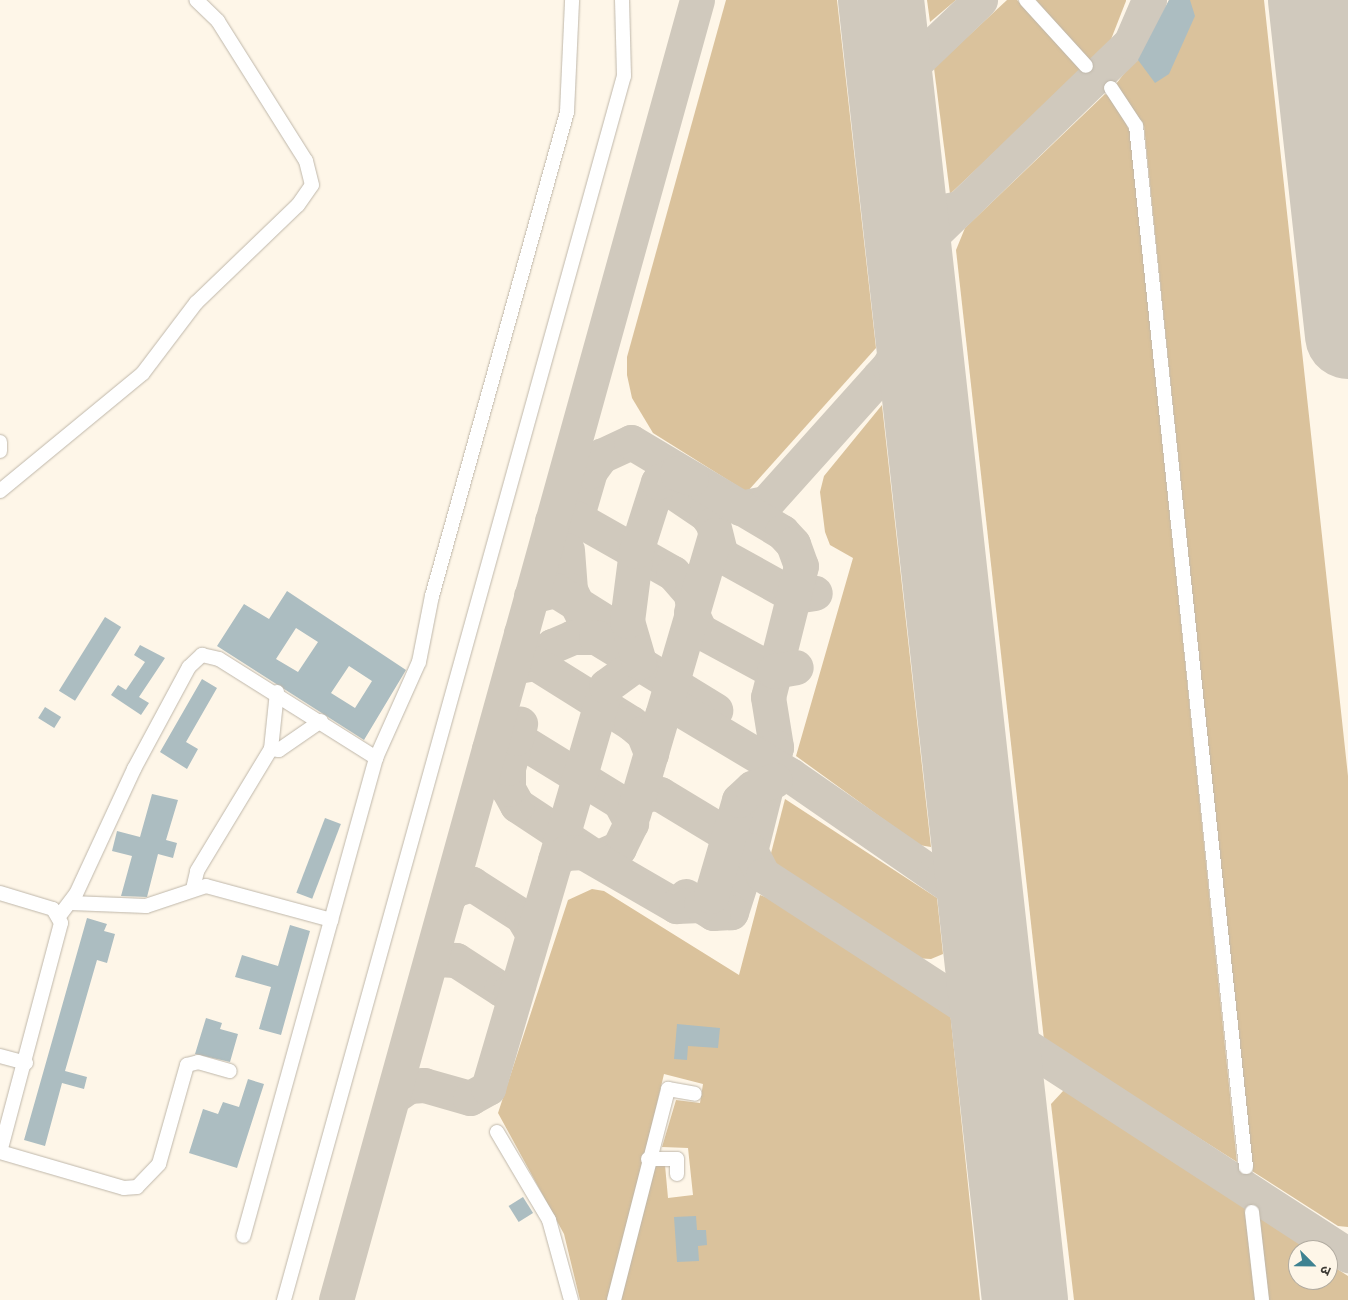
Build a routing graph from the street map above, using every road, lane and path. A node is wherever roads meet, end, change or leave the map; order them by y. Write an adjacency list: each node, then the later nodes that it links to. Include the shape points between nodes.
1 (196, 0): 9 (lane, via 218,21 306,160 312,185 298,205 196,303 143,373)
2 (572, 0): 13 (lane, via 566,112 432,596 420,662)
3 (622, 0): 30 (lane, via 624,76)
4 (1026, 0): 5 (lane)
5 (1086, 66)
6 (1111, 88): 26 (lane, via 1136,126)
7 (0, 442): 8 (lane)
8 (0, 451)
9 (0, 491)
10 (276, 692): 11 (lane); 12 (lane); 16 (lane, via 220,658 209,655 195,659 134,768)
11 (321, 721): 12 (lane, via 279,750); 13 (lane)
12 (271, 749): 14 (lane, via 197,871)
13 (376, 758): 18 (lane)
14 (193, 890): 16 (lane, via 146,906); 18 (lane, via 214,887)
15 (0, 893): 17 (lane)
16 (71, 904): 17 (lane)
17 (60, 915): 20 (lane, via 60,939)
18 (331, 920): 29 (lane)
19 (0, 1056): 20 (lane)
20 (26, 1063): 24 (lane)
21 (230, 1071): 24 (lane, via 198,1062 187,1066 158,1164 137,1187 124,1188)
22 (694, 1094): 25 (lane, via 668,1088)
23 (497, 1132): 31 (lane, via 549,1220)
24 (0, 1152)
25 (648, 1159): 27 (lane, via 677,1158); 32 (lane)
26 (1246, 1167)
27 (678, 1174)
28 (1252, 1212): 33 (lane)
29 (244, 1236)
30 (284, 1300)
31 (571, 1300)
32 (614, 1300)
33 (1262, 1300)

